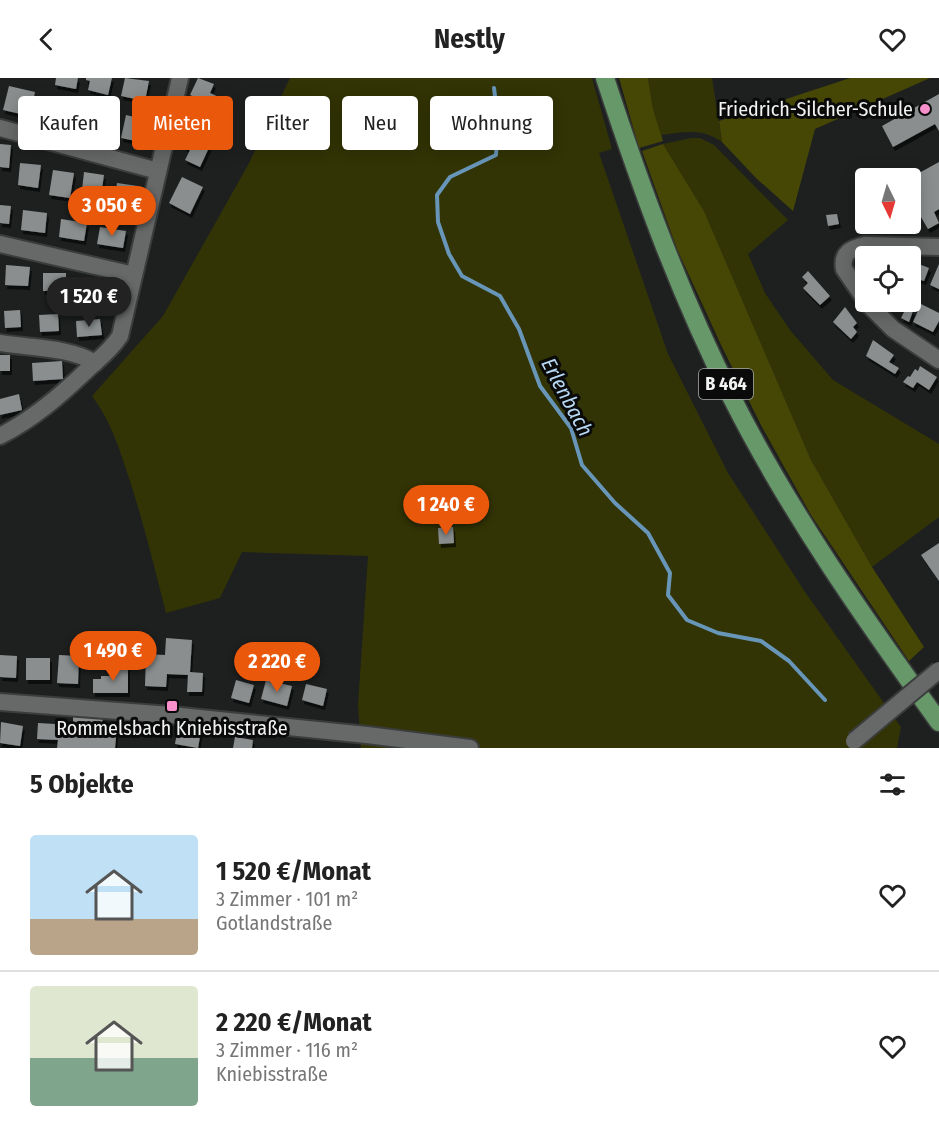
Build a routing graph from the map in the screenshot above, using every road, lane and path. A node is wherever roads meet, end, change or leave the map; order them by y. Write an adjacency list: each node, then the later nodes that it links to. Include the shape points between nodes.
1 (180, 78): 4 (street)
2 (605, 78): 20 (main road, B 464, via 663,243 732,398 817,545)
3 (0, 128): 4 (street)
4 (158, 171): 11 (street)
5 (0, 244): 11 (street)
6 (860, 246): 7 (street)
7 (902, 246)
8 (855, 247): 12 (street, via 844,258 844,269)
9 (921, 247): 10 (street)
10 (939, 247)
11 (134, 275): 16 (street, via 120,336)
12 (855, 285)
13 (877, 312): 15 (street, via 893,329)
14 (0, 343): 16 (street, via 80,355)
15 (939, 360)
16 (95, 363): 17 (street, via 39,412)
17 (0, 436)
18 (939, 670): 21 (street, bridge)
19 (0, 702): 22 (street, via 130,711)
20 (939, 722)
21 (849, 744)
22 (470, 748)

